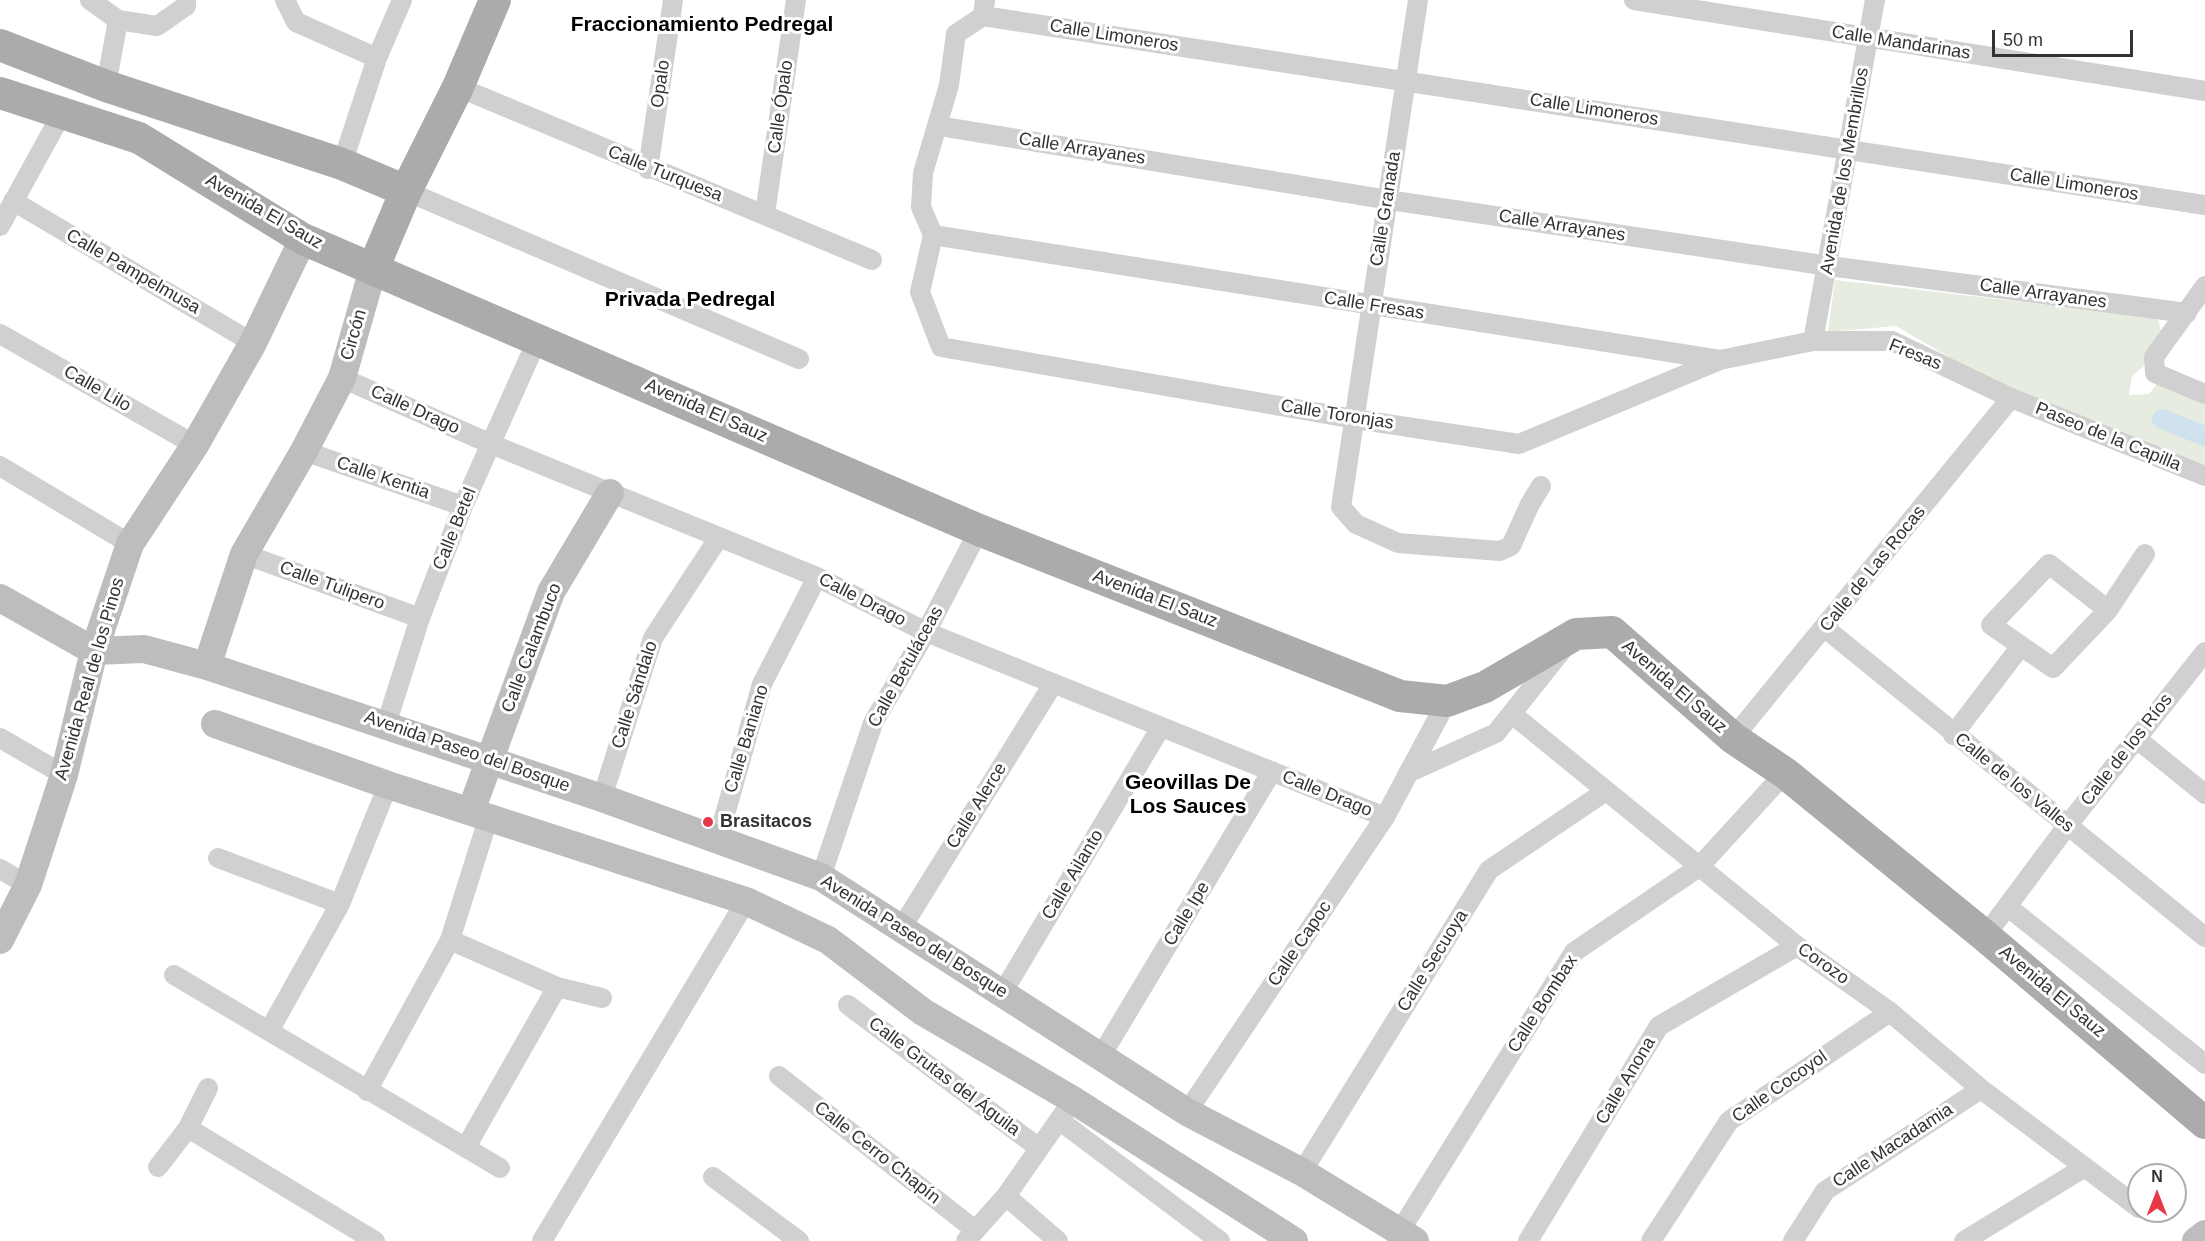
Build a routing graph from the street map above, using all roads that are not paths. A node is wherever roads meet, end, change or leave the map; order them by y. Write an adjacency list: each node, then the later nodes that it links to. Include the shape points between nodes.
1 (90, 0): 12 (street)
2 (186, 0): 12 (street, via 186,6 157,26)
3 (285, 0): 15 (street, via 296,22)
4 (402, 0): 15 (street)
5 (495, 0): 18 (main road, Circón)
6 (673, 0): 25 (street, Opalo)
7 (796, 0): 30 (street, Calle Ópalo)
8 (1418, 0): 16 (street, Calle Granada)
9 (1634, 0): 13 (street, Calle Mandarinas)
10 (1875, 0): 13 (street, Avenida de los Membrillos)
11 (984, 8): 16 (street, Calle Limoneros); 22 (street, via 956,34)
12 (118, 20): 17 (street)
13 (1868, 38): 19 (street, Calle Mandarinas); 23 (street, Avenida de los Membrillos)
14 (0, 45): 17 (main road)
15 (377, 58): 24 (street)
16 (1406, 80): 23 (street, Calle Limoneros); 27 (street, Calle Granada)
17 (106, 86): 24 (main road)
18 (458, 87): 25 (street, Calle Turquesa); 26 (main road, Circón)
19 (2205, 91)
20 (0, 93): 21 (main road, Avenida El Sauz)
21 (61, 115): 28 (street); 33 (main road, Avenida El Sauz, via 140,138)
22 (939, 126): 27 (street, Calle Arrayanes); 32 (street, via 923,173 921,207)
23 (1848, 149): 29 (street, Calle Limoneros); 35 (street, Avenida de los Membrillos)
24 (342, 164): 26 (main road)
25 (648, 169): 30 (street, Calle Turquesa)
26 (406, 191): 36 (main road, Circón); 44 (street)
27 (1389, 200): 35 (street, Calle Arrayanes); 38 (street, Calle Granada)
28 (13, 201): 31 (street); 43 (street, Calle Pampelmusa)
29 (2205, 205)
30 (765, 214): 34 (street, Calle Turquesa)
31 (0, 226)
32 (933, 235): 38 (street, Calle Fresas); 49 (street, Calle Toronjas, via 920,292 940,347)
33 (303, 239): 36 (main road, Avenida El Sauz); 43 (main road, Avenida Real de los Pinos)
34 (872, 261)
35 (1829, 266): 39 (street, Calle Arrayanes); 42 (street, Avenida de los Membrillos)
36 (373, 269): 41 (main road, Avenida El Sauz); 46 (main road, Circón)
37 (2205, 286): 39 (street)
38 (1370, 306): 45 (street, Calle Fresas); 49 (street, Calle Granada)
39 (2187, 313): 47 (street, via 2154,357 2155,373)
40 (0, 334): 51 (street, Calle Lilo)
41 (538, 338): 50 (street, Calle Betel); 58 (main road, Avenida El Sauz)
42 (1813, 341): 45 (street, Calle Fresas); 48 (street, Fresas, via 1892,341)
43 (254, 343): 51 (main road, Avenida Real de los Pinos)
44 (799, 359)
45 (1720, 360): 49 (street, Calle Toronjas, via 1519,444)
46 (342, 378): 50 (street, Calle Drago); 52 (main road, Circón)
47 (2205, 394)
48 (2011, 398): 54 (street, Paseo de la Capilla); 67 (street, Calle de Las Rocas)
49 (1355, 419): 55 (street, Calle Granada, via 1341,507 1356,524 1398,543 1500,551 1511,546)
50 (491, 444): 56 (street, Calle Drago); 57 (street, Calle Betel)
51 (195, 445): 60 (main road, Avenida Real de los Pinos)
52 (304, 451): 57 (street, Calle Kentia); 61 (main road, Circón)
53 (0, 466): 60 (street)
54 (2205, 476)
55 (1541, 486)
56 (610, 494): 59 (street, Calle Drago); 84 (main road, Calle Calambuco, via 551,592)
57 (463, 506): 66 (street, Calle Betel)
58 (979, 530): 68 (street, Calle Betuláceas); 75 (main road, Avenida El Sauz, via 1400,696)
59 (719, 537): 63 (street, Calle Drago); 92 (street, Calle Sándalo, via 653,638)
60 (130, 544): 71 (main road, Avenida Real de los Pinos)
61 (244, 554): 66 (street, Calle Tulipero); 73 (main road, Circón)
62 (2145, 554): 65 (street)
63 (817, 577): 68 (street, Calle Drago); 96 (street, Calle Baniano, via 762,684)
64 (0, 598): 71 (main road)
65 (2108, 610): 70 (street, via 2053,668); 70 (street, via 2049,564 1991,625)
66 (420, 618): 78 (street, Calle Betel)
67 (1825, 628): 80 (street, Calle de los Valles); 82 (street, Calle de Las Rocas)
68 (926, 632): 74 (street, Calle Drago); 100 (street, Calle Betuláceas, via 873,723)
69 (1576, 634): 75 (main road, Avenida El Sauz, via 1485,687); 76 (street); 82 (main road, Avenida El Sauz, via 1612,632)
70 (2021, 646): 80 (street)
71 (94, 651): 73 (main road, Avenida Paseo del Bosque, via 144,649); 88 (main road, Avenida Real de los Pinos)
72 (2205, 652): 83 (street, Calle de los Ríos)
73 (207, 666): 78 (main road, Avenida Paseo del Bosque)
74 (1053, 684): 79 (street, Calle Drago); 105 (street, Calle Alerce)
75 (1447, 701): 86 (street, Calle Capoc)
76 (1512, 714): 86 (street, via 1496,733); 90 (street, Corozo)
77 (215, 724): 89 (main road)
78 (386, 725): 84 (main road, Avenida Paseo del Bosque)
79 (1161, 728): 85 (street, Calle Drago); 113 (street, Calle Ailanto)
80 (1953, 735): 95 (street, Calle de los Valles)
81 (0, 738): 88 (street)
82 (1733, 738): 87 (main road, Avenida El Sauz)
83 (2137, 739): 91 (street); 95 (street, Calle de los Ríos)
84 (489, 760): 92 (main road, Avenida Paseo del Bosque); 93 (main road, Calle Calambuco)
85 (1272, 771): 94 (street, Calle Drago); 118 (street, Calle Ipe)
86 (1408, 773): 94 (street, Calle Capoc)
87 (1785, 773): 98 (street, Calle Bombax); 106 (main road, Avenida El Sauz)
88 (64, 775): 101 (main road, Avenida Real de los Pinos)
89 (388, 786): 93 (main road); 103 (street)
90 (1606, 791): 98 (street, Corozo); 133 (street, Calle Secuoya, via 1489,870)
91 (2205, 794)
92 (602, 798): 96 (main road, Avenida Paseo del Bosque)
93 (480, 813): 102 (main road); 109 (street)
94 (1385, 817): 125 (street, Calle Capoc)
95 (2067, 826): 104 (street, Calle de los Ríos); 107 (street, Calle de los Valles)
96 (718, 839): 100 (main road, Avenida Paseo del Bosque)
97 (218, 858): 103 (street)
98 (1699, 867): 110 (street, Corozo); 140 (street, Calle Bombax, via 1574,952)
99 (0, 869): 101 (street)
100 (821, 877): 105 (main road, Avenida Paseo del Bosque)
101 (28, 885): 108 (main road, Avenida Real de los Pinos)
102 (746, 901): 124 (main road, via 828,940 922,1012); 142 (street)
103 (340, 904): 117 (street)
104 (2008, 907): 106 (street, Calle de los Ríos); 119 (street)
105 (902, 927): 113 (main road, Avenida Paseo del Bosque)
106 (1985, 936): 126 (main road, Avenida El Sauz)
107 (2205, 937)
108 (0, 940)
109 (450, 940): 112 (street); 123 (street)
110 (1797, 946): 116 (street, Corozo); 147 (street, Calle Anona, via 1659,1026)
111 (174, 975): 117 (street)
112 (557, 987): 114 (street); 128 (street)
113 (1003, 992): 118 (main road, Avenida Paseo del Bosque)
114 (602, 998)
115 (848, 1005): 129 (street, Calle Grutas del Águila)
116 (1890, 1012): 122 (street, Corozo); 148 (street, Calle Cocoyol, via 1729,1121)
117 (269, 1031): 123 (street)
118 (1101, 1056): 125 (main road, Avenida Paseo del Bosque)
119 (2205, 1064)
120 (779, 1076): 139 (street, Calle Cerro Chapín)
121 (208, 1088): 127 (street)
122 (1981, 1089): 131 (street, Corozo); 149 (street, Calle Macadamia, via 1825,1191)
123 (367, 1091): 128 (street)
124 (1066, 1110): 129 (street); 137 (main road); 145 (street)
125 (1188, 1112): 133 (main road, Avenida Paseo del Bosque)
126 (2205, 1123)
127 (188, 1128): 130 (street); 141 (street)
128 (466, 1147): 132 (street)
129 (1039, 1148): 135 (street)
130 (158, 1167)
131 (2085, 1167): 136 (street, Corozo); 150 (street)
132 (500, 1168)
133 (1302, 1173): 140 (main road, Avenida Paseo del Bosque)
134 (713, 1177): 143 (street)
135 (1006, 1196): 139 (street); 144 (street)
136 (2127, 1199)
137 (1260, 1232): 146 (main road)
138 (2205, 1234): 151 (main road)
139 (970, 1235)
140 (1408, 1236)
141 (375, 1241)
142 (542, 1241)
143 (799, 1241)
144 (1058, 1241)
145 (1220, 1241)
146 (1294, 1241)
147 (1528, 1241)
148 (1650, 1241)
149 (1793, 1241)
150 (1964, 1241)
151 (2196, 1241)

